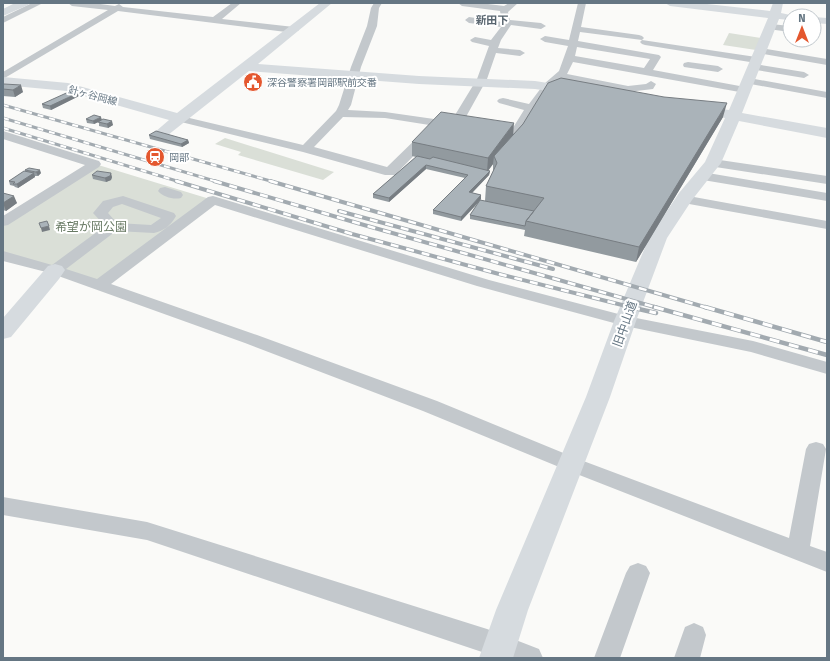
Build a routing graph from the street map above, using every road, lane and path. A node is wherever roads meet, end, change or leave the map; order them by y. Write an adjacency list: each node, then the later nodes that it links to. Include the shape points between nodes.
1 (15, 3): 16 (street)
2 (24, 3): 19 (street)
3 (39, 3): 21 (street)
4 (72, 3): 15 (street)
5 (127, 3): 15 (street)
6 (159, 3): 18 (street)
7 (237, 3): 22 (street)
8 (328, 3): 28 (street)
9 (378, 3): 42 (street)
10 (462, 3): 17 (street)
11 (514, 3): 17 (street)
12 (582, 3): 25 (street)
13 (670, 3): 14 (street)
14 (706, 5): 20 (street)
15 (112, 6): 18 (street); 43 (street)
16 (3, 8)
17 (505, 9): 24 (street)
18 (144, 12): 22 (street)
19 (3, 13)
20 (780, 18): 38 (street, 旧中山道)
21 (3, 20)
22 (215, 20): 28 (street)
23 (469, 20): 24 (street)
24 (507, 24): 26 (street); 32 (street)
25 (577, 25): 27 (street); 31 (street); 38 (street)
26 (541, 26)
27 (614, 26)
28 (294, 30): 37 (street)
29 (545, 39): 31 (street)
30 (475, 40): 32 (street)
31 (573, 43): 34 (street); 41 (street, via 656,57)
32 (493, 50): 33 (street); 35 (street); 46 (street)
33 (520, 53)
34 (569, 58): 41 (street); 47 (street, via 564,72)
35 (513, 62)
36 (827, 62): 38 (street)
37 (247, 67): 42 (street); 56 (street)
38 (754, 68): 40 (street); 44 (street); 49 (street); 55 (street, 旧中山道)
39 (718, 69): 44 (street, via 693,65)
40 (803, 71)
41 (647, 72): 44 (street)
42 (354, 75): 46 (street); 54 (street)
43 (3, 76)
44 (690, 80)
45 (3, 81): 56 (street, 針ヶ谷岡線, via 68,87)
46 (480, 83): 47 (street); 57 (street, via 461,115 465,127)
47 (556, 83): 48 (street, via 628,89 649,87); 50 (street); 52 (street)
48 (651, 84)
49 (827, 95)
50 (626, 98)
51 (503, 101): 52 (street)
52 (532, 108): 58 (street, via 515,135)
53 (711, 111): 55 (street)
54 (340, 113): 57 (street, via 385,115); 62 (street)
55 (735, 115): 60 (street); 63 (street, 旧中山道)
56 (181, 119): 59 (street); 62 (street)
57 (440, 122): 62 (street, via 390,172)
58 (492, 131)
59 (163, 132)
60 (827, 132)
61 (3, 135): 67 (street, via 95,164)
62 (306, 149)
63 (707, 170): 64 (street); 65 (street, via 749,191); 66 (street, 旧中山道)
64 (827, 180)
65 (827, 197)
66 (683, 199): 68 (street); 73 (street, 旧中山道, via 658,238)
67 (3, 222)
68 (827, 225)
69 (113, 227): 71 (street)
70 (3, 256): 71 (street)
71 (55, 270): 72 (street); 74 (street)
72 (98, 286): 73 (street, via 213,200 483,283); 77 (street, via 252,339 430,406)
73 (625, 321): 75 (street, via 753,347); 77 (street, 旧中山道)
74 (3, 332)
75 (827, 368)
76 (816, 449): 79 (street)
77 (571, 464): 79 (street); 83 (street, 旧中山道, via 512,610)
78 (3, 506): 83 (street, via 147,530)
79 (798, 550): 80 (street)
80 (827, 562)
81 (638, 573): 85 (street)
82 (694, 634): 86 (street)
83 (498, 652): 84 (street)
84 (530, 658)
85 (607, 658)
86 (687, 658)

